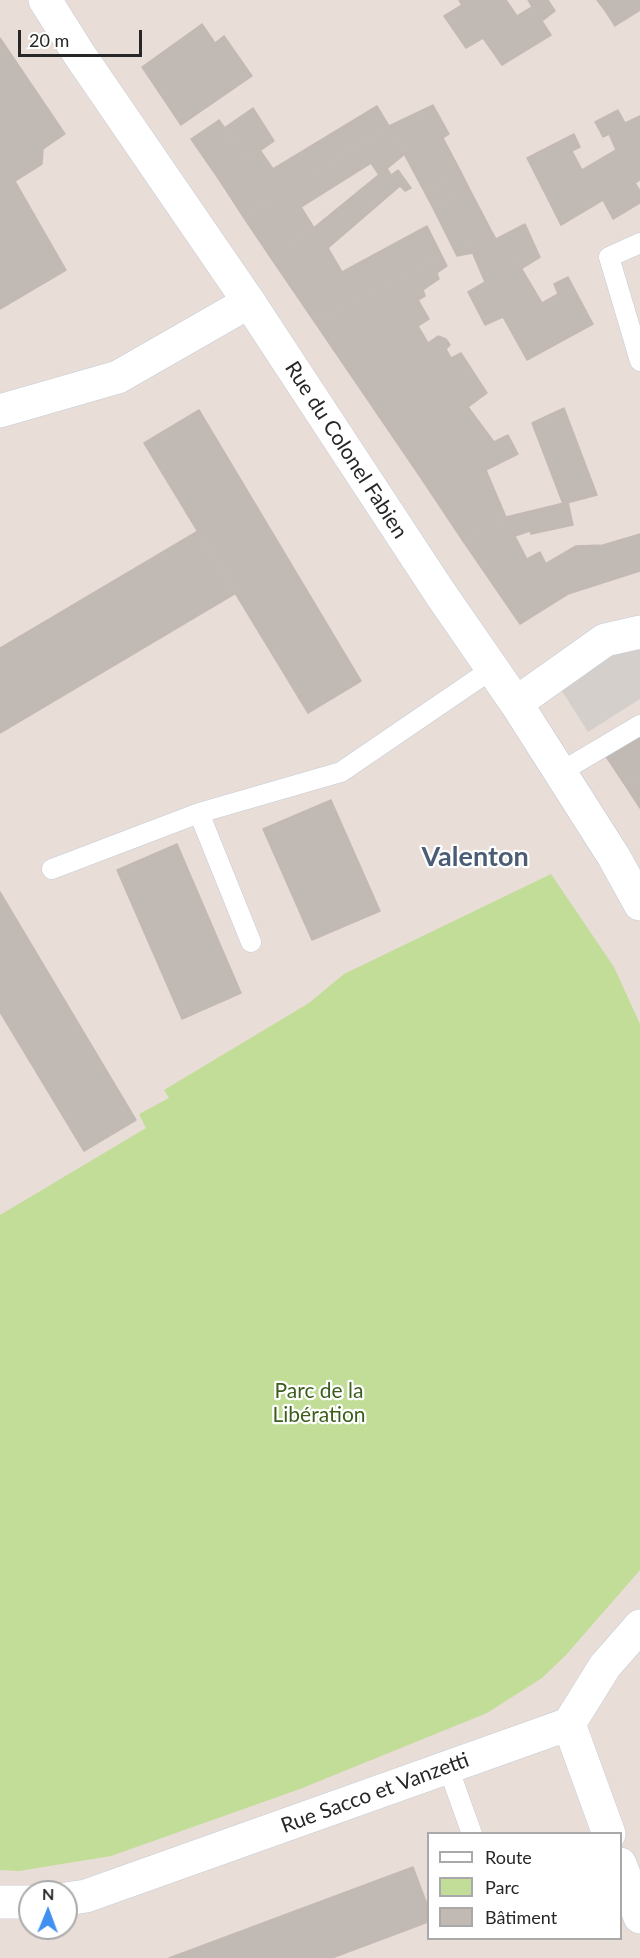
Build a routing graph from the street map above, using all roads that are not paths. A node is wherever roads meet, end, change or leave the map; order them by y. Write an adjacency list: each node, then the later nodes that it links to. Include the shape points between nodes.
1 (45, 0): 3 (street, Rue du Colonel Fabien)
2 (640, 243): 4 (lane, via 609,257)
3 (249, 302): 5 (street, via 118,377); 7 (street, Rue du Colonel Fabien)
4 (640, 361)
5 (0, 411)
6 (640, 632): 8 (street, via 605,640)
7 (492, 669): 8 (street, Rue du Colonel Fabien); 11 (lane, via 341,772)
8 (516, 703): 10 (street, Rue du Colonel Fabien)
9 (640, 725): 10 (lane)
10 (560, 773): 13 (street, Rue du Colonel Fabien)
11 (199, 813): 12 (lane); 14 (lane)
12 (52, 868)
13 (640, 904)
14 (251, 942)
15 (640, 1626): 16 (street, via 605,1666)
16 (569, 1724): 17 (street, Rue Sacco et Vanzetti); 19 (street)
17 (448, 1767): 18 (lane); 21 (street, Rue Sacco et Vanzetti)
18 (472, 1832)
19 (609, 1832)
20 (622, 1867): 24 (street)
21 (78, 1897)
22 (0, 1902): 23 (street)
23 (18, 1902)
24 (640, 1917)

